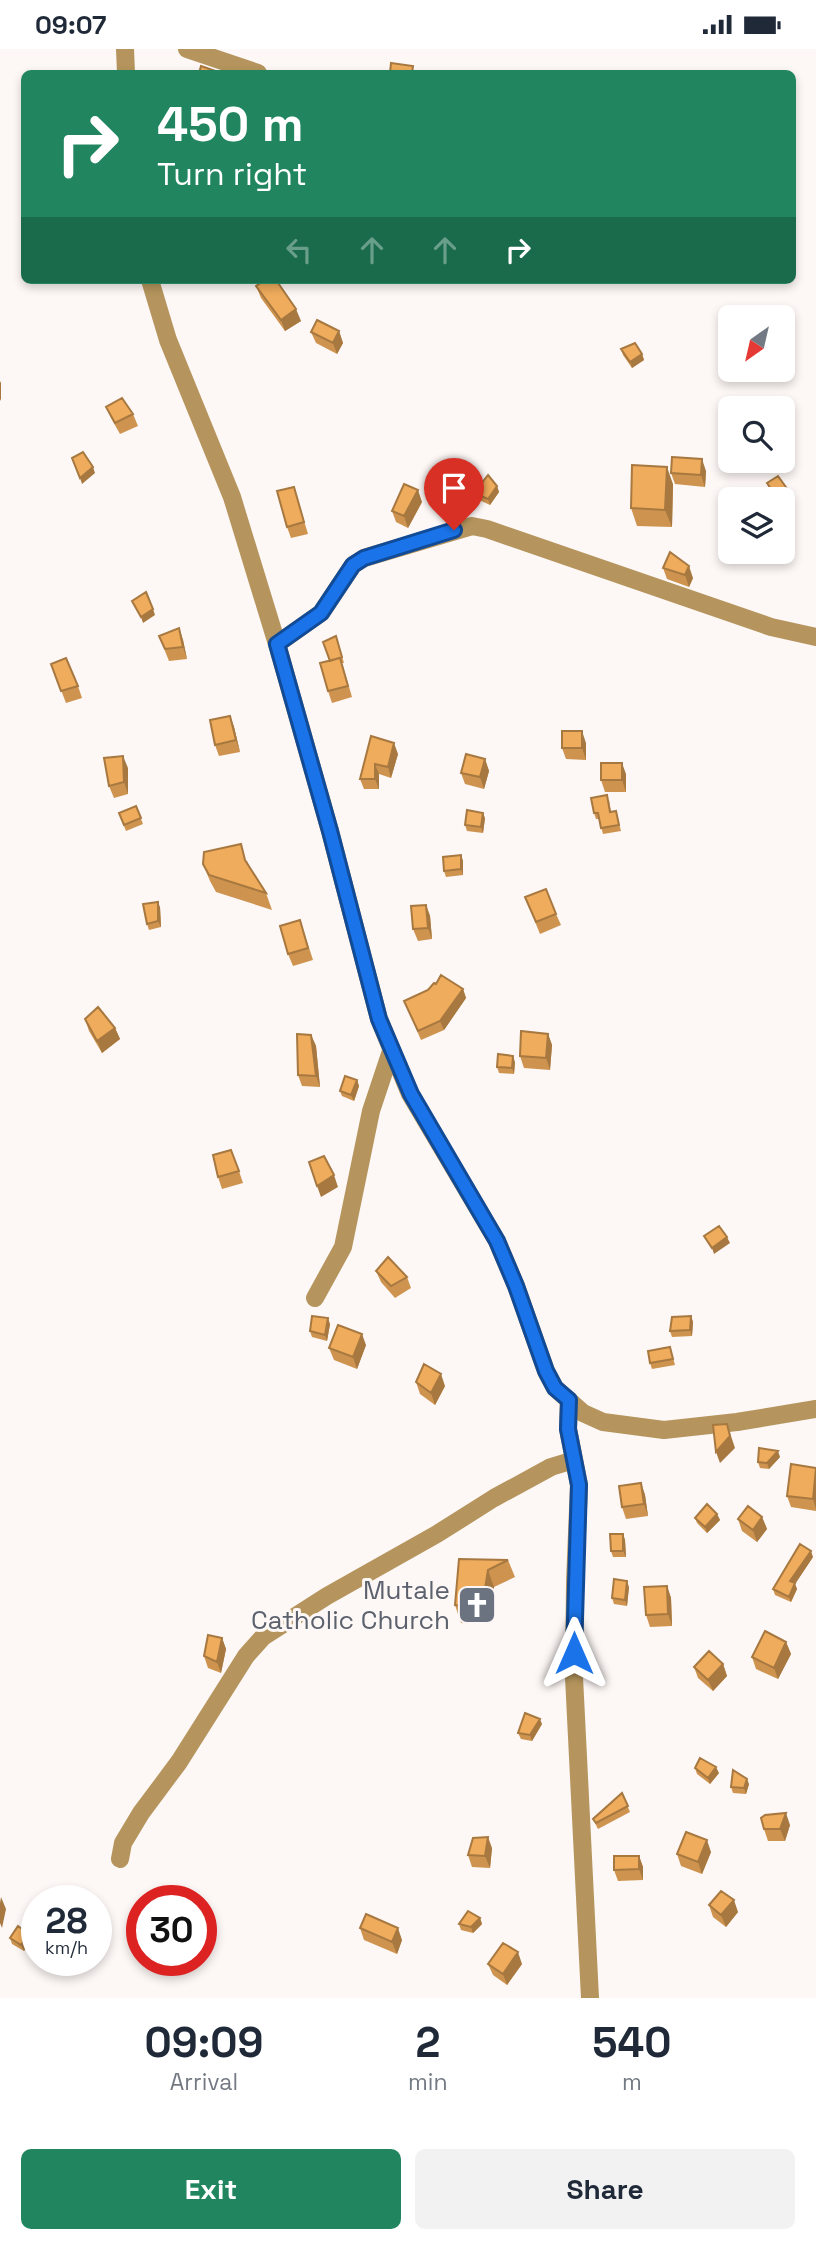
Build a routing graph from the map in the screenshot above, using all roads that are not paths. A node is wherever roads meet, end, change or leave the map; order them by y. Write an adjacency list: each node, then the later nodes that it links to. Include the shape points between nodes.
1 (125, 49): 3 (street)
2 (187, 49): 4 (street)
3 (126, 70)
4 (249, 70)
5 (151, 284): 7 (street, via 168,339 232,497)
6 (816, 637): 7 (street, via 771,627 472,526 364,558 353,565 321,613)
7 (277, 644): 8 (street)
8 (391, 1051): 9 (street, via 370,1111 343,1247); 10 (street, via 430,1130 497,1241 546,1371 555,1388)
9 (315, 1298)
10 (569, 1400): 11 (street, via 603,1422 664,1430); 12 (street)
11 (816, 1409)
12 (573, 1460): 13 (street, via 494,1498 263,1637 142,1813 123,1843); 14 (street, via 579,1485 574,1677)
13 (120, 1859)
14 (590, 1998)

